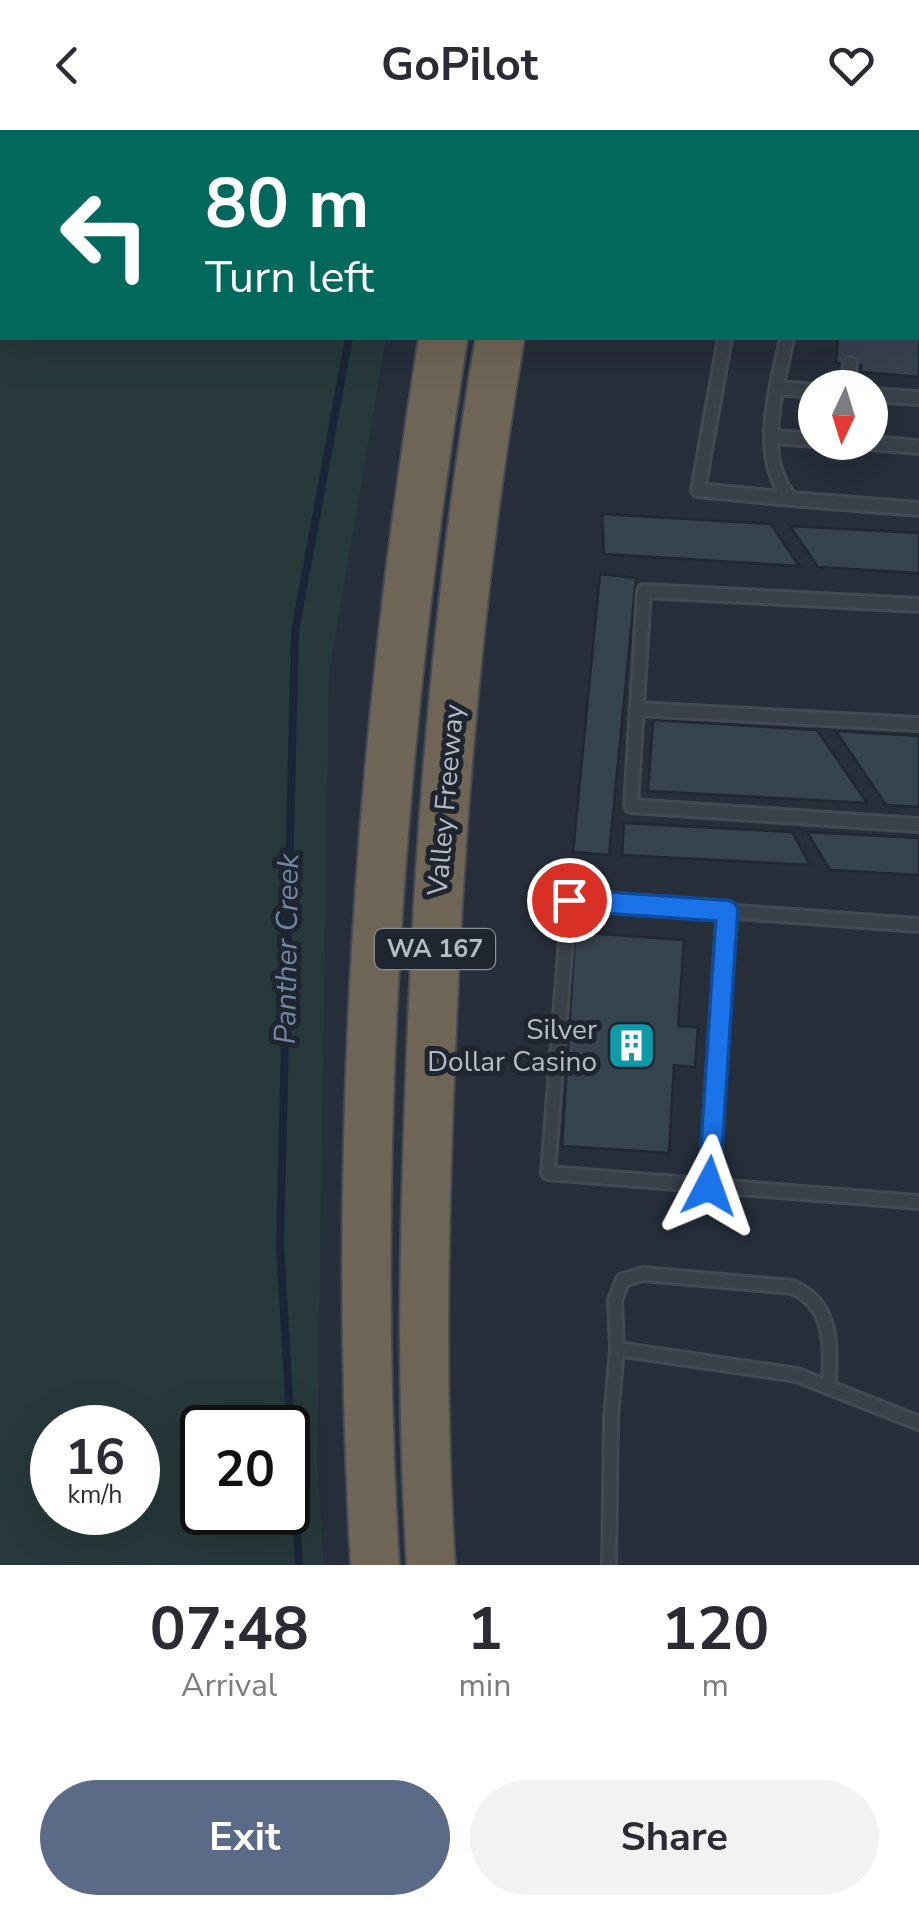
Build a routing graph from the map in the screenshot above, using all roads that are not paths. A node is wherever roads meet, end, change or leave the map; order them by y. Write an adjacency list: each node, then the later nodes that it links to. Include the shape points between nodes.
1 (422, 340): 29 (highway, WA 167, via 377,708 360,923 350,1258)
2 (442, 340): 30 (highway, via 396,706 378,939 367,1301)
3 (500, 340): 31 (highway, Valley Freeway / WA 167, via 469,547 439,860 426,1161)
4 (725, 340): 16 (lane, via 698,490)
5 (786, 340): 8 (lane)
6 (850, 364): 7 (lane)
7 (850, 370)
8 (777, 388): 9 (lane); 12 (lane)
9 (798, 390)
10 (888, 396): 11 (lane)
11 (919, 398)
12 (773, 437): 13 (lane); 16 (lane, via 774,468)
13 (798, 439)
14 (888, 444): 15 (lane)
15 (919, 447)
16 (790, 499): 17 (lane)
17 (919, 509)
18 (919, 605): 19 (lane, via 644,591)
19 (637, 709): 20 (lane); 21 (lane, via 632,806)
20 (919, 724)
21 (919, 825)
22 (727, 911): 23 (lane); 24 (lane); 24 (lane, via 569,900 548,1174)
23 (919, 925)
24 (709, 1186): 25 (lane)
25 (919, 1202)
26 (617, 1349): 27 (lane, via 796,1375); 27 (lane, via 614,1300 623,1280 642,1274 792,1287 823,1310); 32 (lane)
27 (828, 1388): 28 (lane)
28 (919, 1423)
29 (356, 1565)
30 (375, 1565)
31 (431, 1565)
32 (609, 1565)

